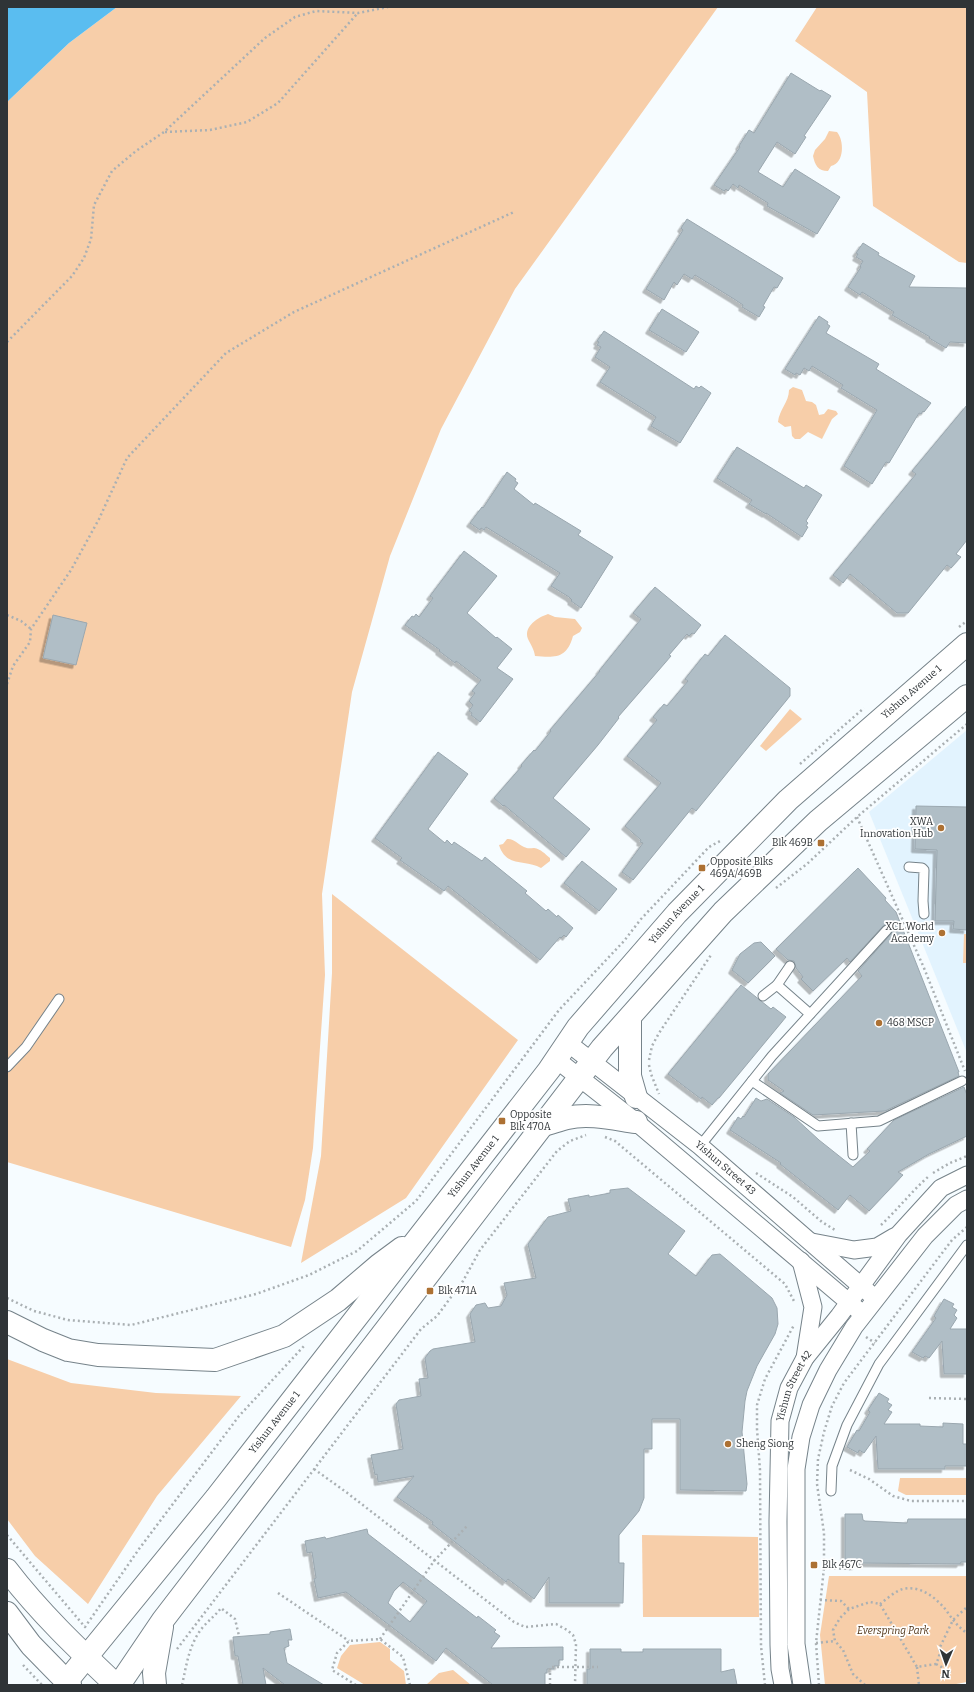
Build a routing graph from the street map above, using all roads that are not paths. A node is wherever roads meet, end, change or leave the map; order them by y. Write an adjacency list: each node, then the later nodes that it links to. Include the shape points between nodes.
1 (967, 644): 12 (main road, Yishun Avenue 1, via 788,800 676,913 578,1027)
2 (967, 696): 11 (main road, via 818,821 728,906)
3 (909, 867): 4 (lane, via 924,870)
4 (924, 914)
5 (888, 930): 10 (lane)
6 (790, 966): 7 (lane)
7 (777, 985): 8 (lane); 10 (lane)
8 (763, 996)
9 (59, 999): 13 (lane, via 26,1047)
10 (810, 1014): 16 (lane)
11 (630, 1018): 14 (main road); 17 (main road, via 630,1076)
12 (562, 1051): 14 (street, Yishun Street 43); 25 (main road, Yishun Avenue 1)
13 (7, 1067)
14 (586, 1069): 17 (street, Yishun Street 43); 18 (street, Yishun Street 43); 20 (main road)
15 (964, 1078): 19 (lane, via 879,1121)
16 (752, 1081): 19 (lane, via 818,1126); 21 (lane)
17 (636, 1097): 21 (street, Yishun Street 43)
18 (636, 1122): 20 (main road, via 586,1117 568,1118); 29 (street, Yishun Street 43)
19 (851, 1123): 22 (lane)
20 (543, 1125): 39 (main road)
21 (700, 1146): 27 (street, Yishun Street 43)
22 (853, 1155)
23 (967, 1175): 26 (street, Yishun Street 42, via 941,1188)
24 (967, 1199): 31 (street, Yishun Street 42, via 956,1205 925,1236)
25 (423, 1232): 34 (main road, via 338,1300 284,1336 216,1360 98,1355 68,1350); 40 (main road, Yishun Avenue 1)
26 (899, 1234): 27 (street, via 877,1247 854,1250); 30 (street, Yishun Street 42)
27 (810, 1242): 30 (street, Yishun Street 43)
28 (967, 1245): 36 (lane, via 879,1364 847,1425 832,1466)
29 (801, 1261): 32 (street); 35 (street, via 813,1307)
30 (860, 1286): 31 (street, Yishun Street 43); 32 (street, Yishun Street 42)
31 (876, 1300): 33 (street, Yishun Street 42)
32 (849, 1302): 33 (street); 35 (street, Yishun Street 42)
33 (864, 1315): 45 (street, Yishun Street 42, via 828,1370 811,1405 801,1437 796,1469 796,1644)
34 (7, 1322)
35 (805, 1358): 44 (street, Yishun Street 42, via 789,1388 780,1421 779,1632)
36 (831, 1491)
37 (7, 1570): 40 (main road)
38 (7, 1613): 41 (main road, Yishun Avenue 1, via 31,1645)
39 (163, 1620): 42 (main road); 43 (main road, via 154,1673)
40 (87, 1658): 41 (main road, Yishun Avenue 1); 42 (main road)
41 (68, 1683)
42 (117, 1685)
43 (155, 1685)
44 (783, 1685)
45 (802, 1685)

